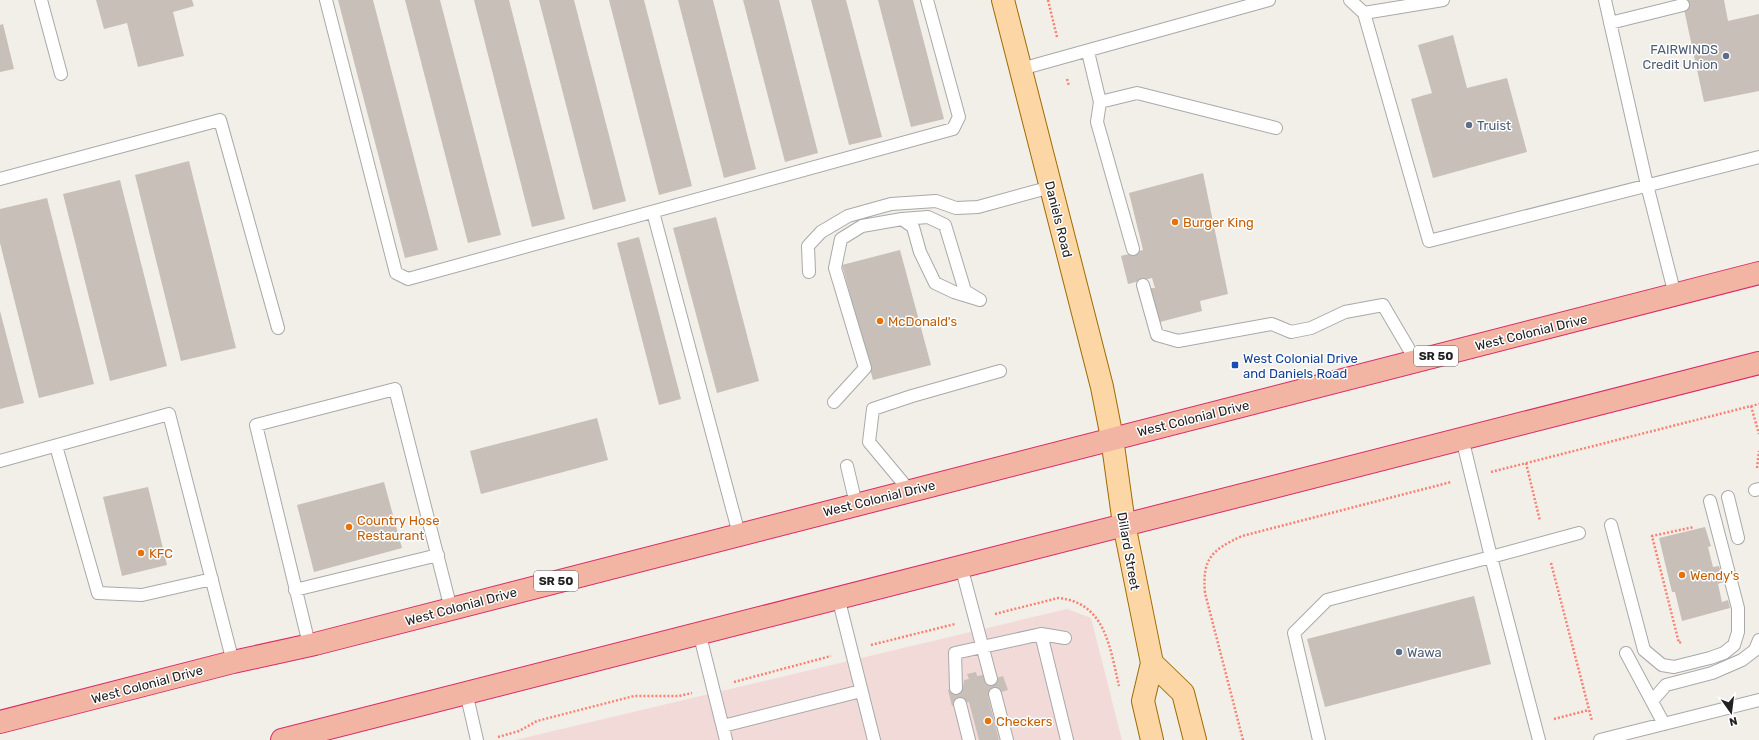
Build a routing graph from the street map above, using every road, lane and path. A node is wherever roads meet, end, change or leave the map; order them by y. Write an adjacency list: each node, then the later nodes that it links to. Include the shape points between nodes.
1 (40, 0): 14 (lane)
2 (326, 0): 21 (lane, via 396,273 408,279)
3 (927, 0): 21 (lane, via 959,117 953,129)
4 (1003, 0): 13 (main road, Daniels Road)
5 (1269, 0): 12 (lane)
6 (1350, 0): 10 (lane)
7 (1443, 0): 10 (lane)
8 (1605, 0): 11 (lane)
9 (1683, 5): 11 (lane)
10 (1364, 13): 19 (lane, via 1429,241)
11 (1610, 23): 19 (lane)
12 (1088, 52): 13 (lane); 15 (lane)
13 (1021, 69): 20 (main road, Daniels Road)
14 (60, 74)
15 (1100, 102): 16 (lane, via 1137,92); 23 (lane, via 1097,122)
16 (1276, 128)
17 (1759, 157): 19 (lane)
18 (0, 179): 28 (lane, via 220,120)
19 (1647, 185): 27 (lane)
20 (1051, 187): 24 (lane, via 978,207 956,208 936,201 891,204 848,216 821,232 808,246); 36 (main road, Daniels Road, via 1102,387)
21 (653, 212): 53 (lane)
22 (902, 219): 22 (lane, via 913,227 920,252 935,283 980,300 965,290 945,225 928,217); 32 (lane, via 862,226 841,239 835,268 864,368)
23 (1133, 249)
24 (809, 272)
25 (1759, 273): 27 (highway, West Colonial Drive / SR 50)
26 (1144, 285): 29 (lane, via 1157,335 1178,341 1272,324 1291,332 1311,328 1345,312 1383,305)
27 (1675, 295): 29 (highway, West Colonial Drive / SR 50)
28 (278, 328)
29 (1416, 361): 36 (highway, West Colonial Drive / SR 50)
30 (1759, 363): 37 (highway)
31 (1000, 371): 45 (lane, via 873,409 869,442)
32 (834, 402)
33 (1759, 404): 34 (path)
34 (1751, 406): 35 (path); 41 (path)
35 (1759, 434)
36 (1112, 438): 45 (highway, West Colonial Drive / SR 50); 49 (main road, Dillard Street)
37 (1462, 438): 44 (lane); 49 (highway)
38 (56, 446): 40 (lane); 60 (lane, via 98,593 142,596); 60 (lane, via 169,414)
39 (1759, 451): 43 (path, via 1756,468)
40 (0, 461)
41 (1526, 464): 44 (path); 50 (path)
42 (847, 466): 48 (lane)
43 (1758, 474)
44 (1472, 477): 57 (lane); 98 (path, via 1242,536 1216,551 1204,575 1205,593)
45 (909, 490): 48 (highway, West Colonial Drive / SR 50)
46 (1728, 497): 54 (lane)
47 (1710, 501): 55 (lane)
48 (856, 504): 53 (highway, West Colonial Drive / SR 50)
49 (1124, 524): 59 (highway); 73 (main road, Dillard Street)
50 (1541, 524)
51 (1611, 525): 55 (lane, via 1644,650 1662,665 1674,667 1724,653 1734,645 1738,632 1738,608)
52 (1580, 533): 57 (lane)
53 (739, 534): 63 (highway, West Colonial Drive / SR 50)
54 (1738, 538)
55 (1720, 539): 68 (path, via 1713,540 1708,524 1652,536 1679,643)
56 (438, 555): 61 (lane); 61 (lane, via 395,389 256,425); 63 (lane)
57 (1491, 557): 99 (lane, via 1327,600 1294,632); 100 (lane)
58 (1550, 558): 82 (path)
59 (961, 566): 62 (highway); 70 (lane)
60 (212, 579): 72 (lane)
61 (295, 590): 69 (lane)
62 (838, 597): 64 (highway); 76 (lane)
63 (450, 609): 69 (highway, West Colonial Drive / SR 50)
64 (699, 632): 77 (highway); 87 (lane)
65 (1041, 634): 66 (lane); 70 (lane); 95 (lane)
66 (1065, 638)
67 (1759, 640): 80 (lane, via 1755,650 1742,660 1712,673 1666,685)
68 (1687, 641)
69 (309, 644): 72 (highway, West Colonial Drive / SR 50)
70 (982, 646): 74 (lane); 75 (lane, via 955,653)
71 (1626, 653): 80 (lane)
72 (233, 662): 84 (highway, West Colonial Drive / SR 50)
73 (1152, 663): 96 (main road, Dillard Street, via 1142,701); 97 (main road, via 1183,693)
74 (991, 679)
75 (956, 688)
76 (861, 691): 87 (lane); 92 (lane)
77 (466, 692): 88 (highway); 90 (lane)
78 (995, 694): 94 (lane)
79 (1759, 700): 86 (lane)
80 (1652, 701): 86 (lane)
81 (960, 704): 93 (lane)
82 (1589, 710): 83 (path); 85 (path)
83 (1554, 719)
84 (0, 722)
85 (1592, 722)
86 (1664, 724): 101 (lane)
87 (723, 726): 91 (lane)
88 (334, 734): 89 (highway)
89 (282, 740)
90 (477, 740)
91 (726, 740)
92 (874, 740)
93 (969, 740)
94 (1007, 740)
95 (1067, 740)
96 (1152, 740)
97 (1195, 740)
98 (1243, 740)
99 (1319, 740)
100 (1539, 740)
101 (1600, 740)

